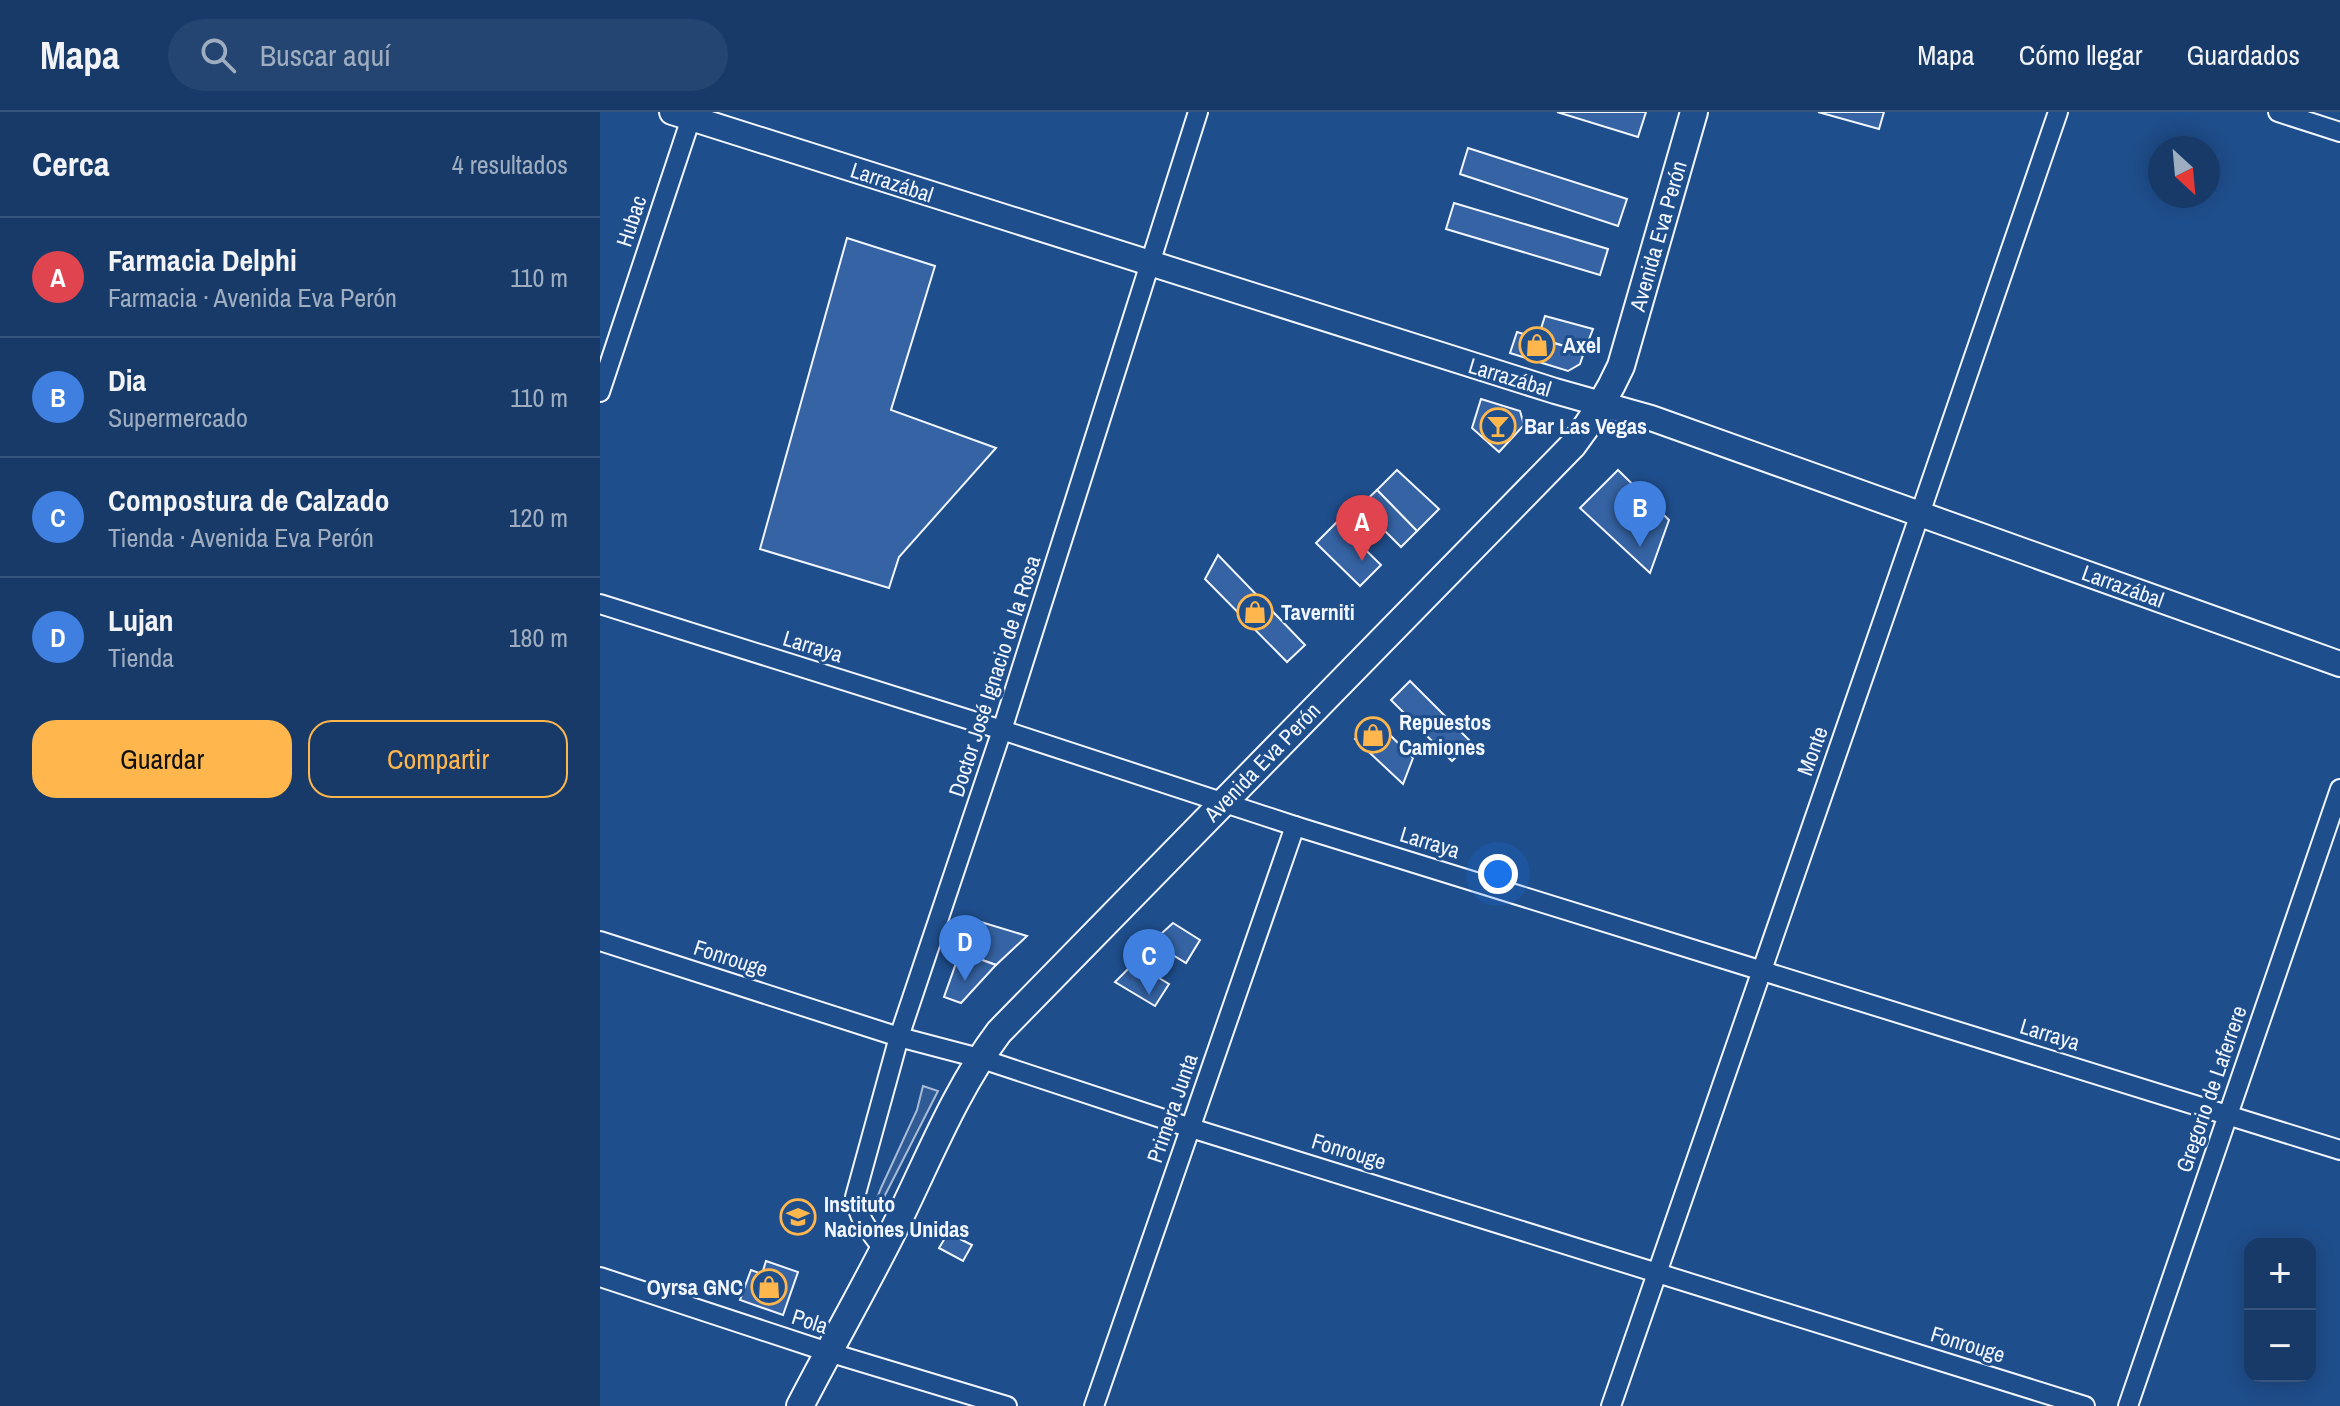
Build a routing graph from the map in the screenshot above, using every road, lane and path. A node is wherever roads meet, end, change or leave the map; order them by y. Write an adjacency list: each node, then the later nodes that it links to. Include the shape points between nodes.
1 (1198, 112): 7 (street, Doctor José Ignacio de la Rosa)
2 (1694, 112): 9 (main road, Avenida Eva Perón, via 1621,366)
3 (2058, 112): 10 (street, Monte)
4 (2278, 112): 6 (street)
5 (685, 114): 7 (street, Larrazábal); 8 (street, Hubac)
6 (2340, 132)
7 (1151, 264): 9 (street, Larrazábal); 13 (street, Doctor José Ignacio de la Rosa)
8 (600, 392)
9 (1602, 405): 10 (street, Larrazábal); 15 (main road, Avenida Eva Perón, via 1573,445)
10 (1922, 513): 12 (street, Larrazábal); 18 (street, Monte)
11 (600, 604): 13 (street, Larraya)
12 (2340, 664)
13 (1002, 730): 15 (street, Larraya); 19 (street, Doctor José Ignacio de la Rosa)
14 (2340, 789): 21 (street, Gregorio de Laferrere)
15 (1223, 802): 16 (street, Larraya); 20 (main road, Avenida Eva Perón)
16 (1295, 826): 18 (street, Larraya); 22 (street, Primera Junta)
17 (600, 941): 19 (street, Fonrouge)
18 (1760, 968): 21 (street, Larraya); 25 (street, Monte)
19 (899, 1037): 20 (street, Fonrouge); 24 (street, Doctor José Ignacio de la Rosa, via 855,1197 863,1223)
20 (979, 1058): 22 (street, Fonrouge); 24 (main road, Avenida Eva Perón)
21 (2227, 1115): 23 (street, Larraya); 33 (street, Gregorio de Laferrere)
22 (1191, 1128): 25 (street, Fonrouge); 30 (street, Primera Junta)
23 (2340, 1150)
24 (884, 1250): 27 (main road, Avenida Eva Perón)
25 (1657, 1271): 31 (street, Monte); 32 (street, Fonrouge)
26 (600, 1277): 27 (street, Pola)
27 (828, 1352): 28 (main road, Avenida Eva Perón); 29 (street, Pola)
28 (800, 1406)
29 (1007, 1406)
30 (1094, 1406)
31 (1611, 1406)
32 (2085, 1406)
33 (2128, 1406)

